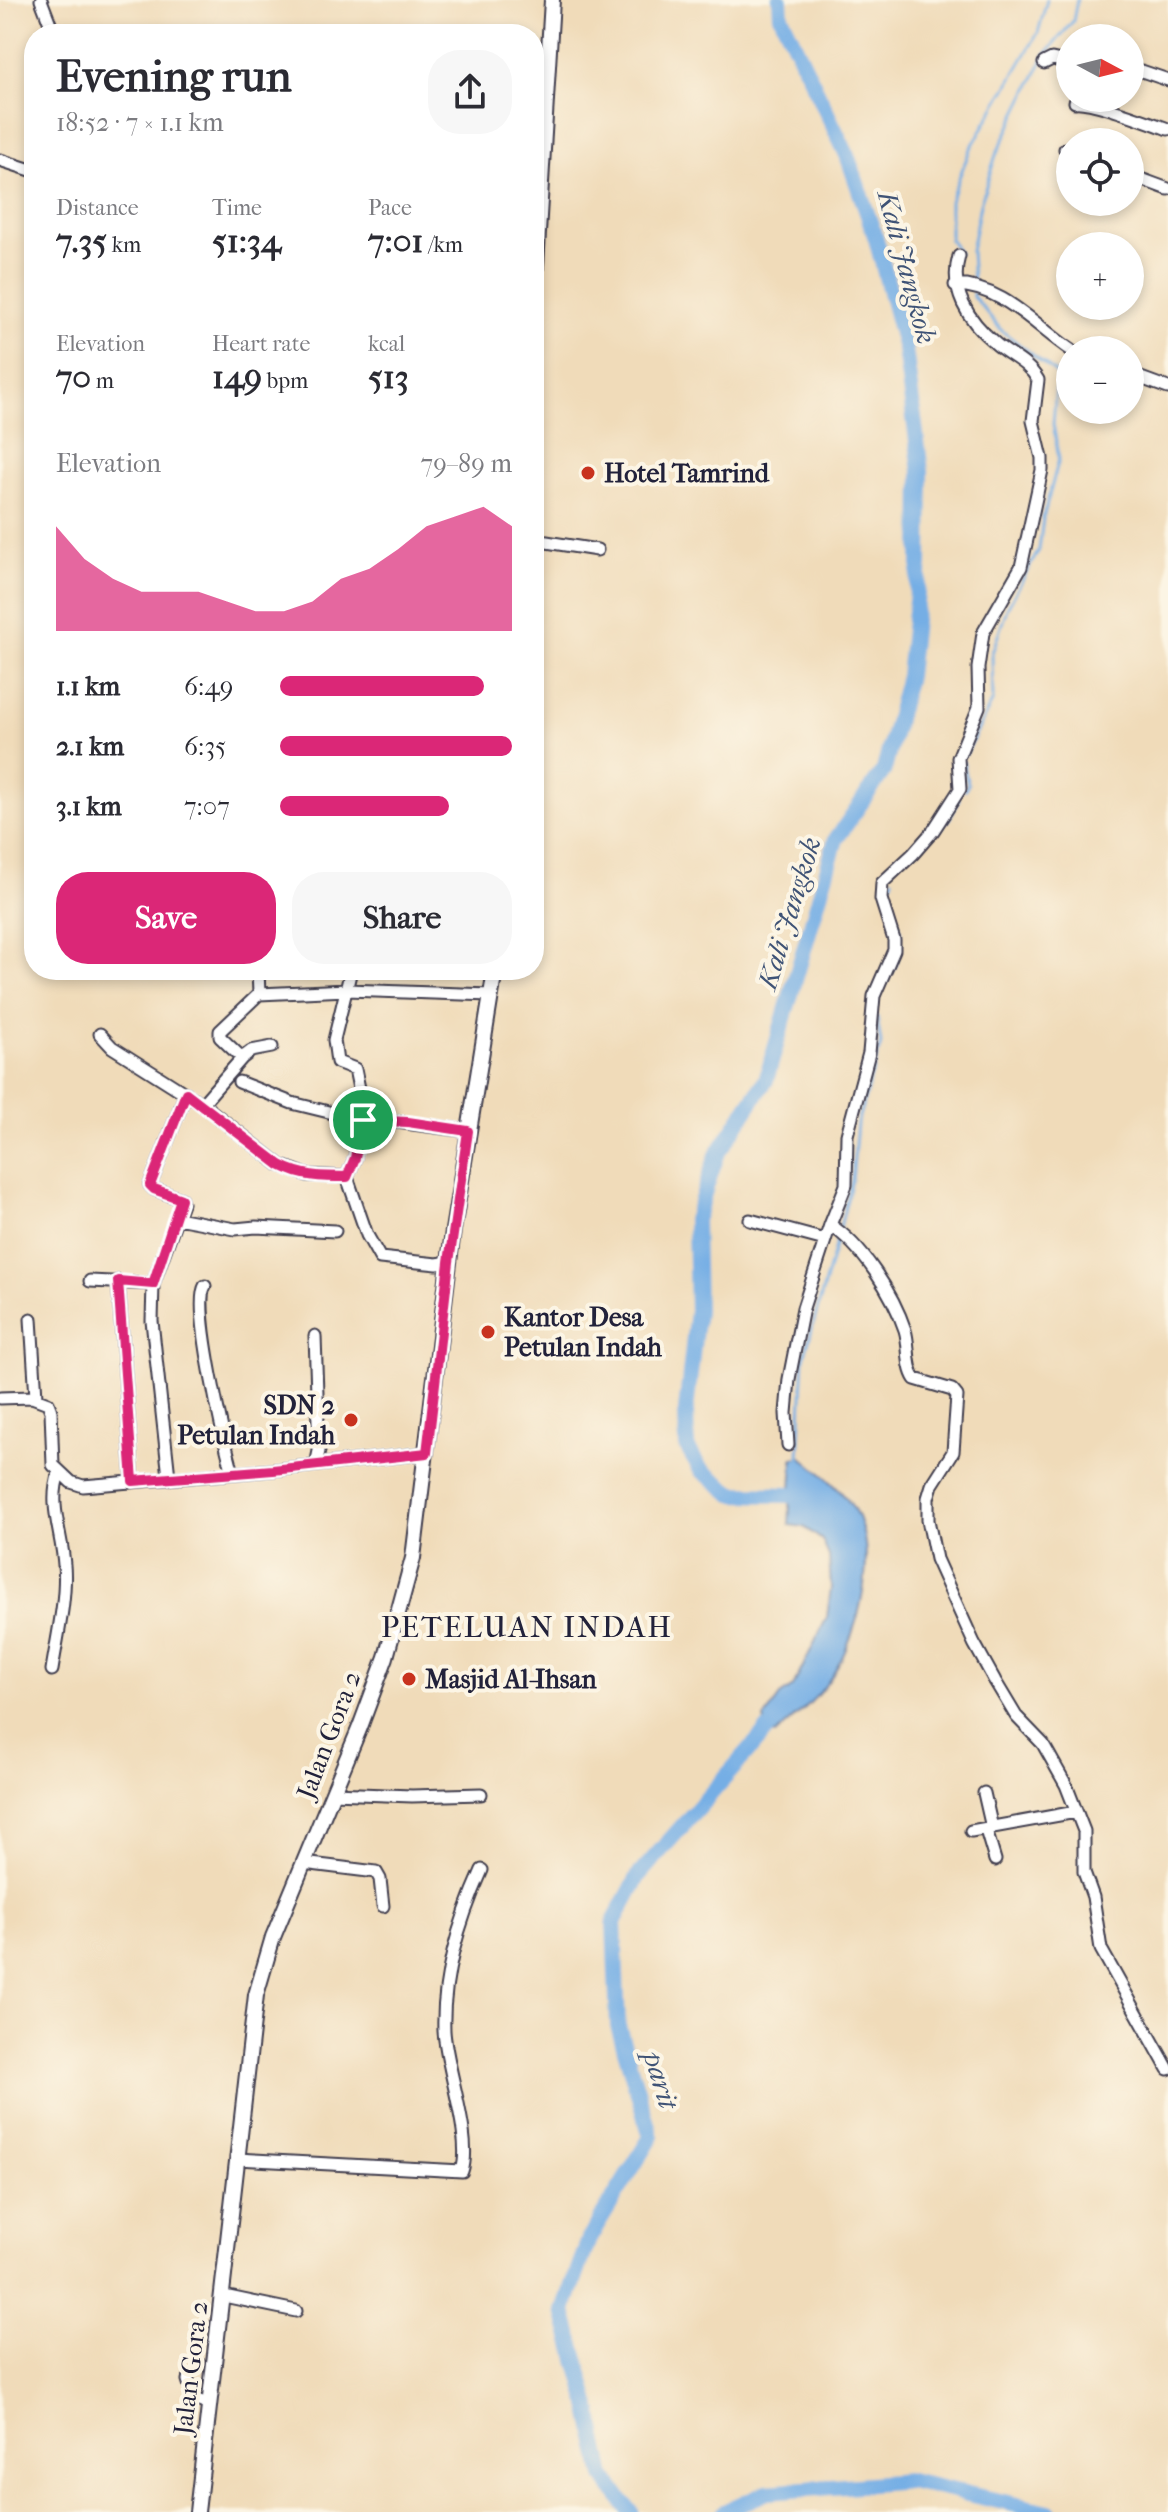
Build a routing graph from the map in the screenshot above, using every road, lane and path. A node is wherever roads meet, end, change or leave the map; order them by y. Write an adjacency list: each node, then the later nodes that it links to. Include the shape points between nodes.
1 (41, 0): 3 (street)
2 (552, 0): 4 (street)
3 (50, 24)
4 (544, 55)
5 (1056, 60): 6 (street)
6 (1044, 63)
7 (1144, 72): 8 (street)
8 (1168, 80)
9 (1116, 112): 10 (street)
10 (1168, 129)
11 (0, 160): 12 (street)
12 (24, 168)
13 (1144, 180): 14 (street)
14 (1168, 189)
15 (959, 256): 16 (street)
16 (957, 285): 17 (street, via 1002,298); 39 (street, via 980,328 1038,380 1033,421 1042,466 1021,567 983,633 979,707 958,758 960,789 923,842 882,883 894,950 876,987 869,1053 847,1135 846,1185)
17 (1056, 339)
18 (1144, 379): 19 (street)
19 (1168, 388)
20 (544, 542): 21 (street)
21 (597, 550)
22 (258, 980): 26 (street)
23 (349, 980): 25 (street)
24 (493, 980): 27 (street, Jalan Gora 2)
25 (347, 990): 26 (street); 27 (street); 34 (street, via 334,1051 337,1062 356,1071)
26 (259, 994): 30 (street, via 219,1033)
27 (491, 995): 35 (street, Jalan Gora 2)
28 (100, 1034): 32 (street)
29 (272, 1047): 30 (street)
30 (242, 1058): 33 (street)
31 (239, 1082): 34 (street, via 316,1110)
32 (186, 1093): 33 (street); 37 (street, via 150,1185 181,1199)
33 (202, 1104): 36 (street, via 289,1170)
34 (363, 1120): 35 (street); 36 (street)
35 (468, 1131): 42 (street, Jalan Gora 2)
36 (347, 1177): 42 (street, via 380,1258)
37 (177, 1218): 40 (street, via 235,1229); 45 (street)
38 (750, 1220): 41 (street)
39 (831, 1226): 41 (street); 62 (street, via 862,1252 896,1310 915,1379 957,1396 953,1452 928,1498 936,1559 980,1655 1016,1716 1050,1756)
40 (335, 1231)
41 (825, 1240): 51 (street, via 807,1290 790,1372)
42 (449, 1262): 52 (street, Jalan Gora 2)
43 (90, 1281): 44 (street)
44 (118, 1281): 45 (street); 57 (street)
45 (153, 1284): 56 (street, via 152,1321)
46 (205, 1286): 55 (street, via 202,1323)
47 (31, 1319): 49 (street)
48 (315, 1336): 53 (street)
49 (36, 1397): 50 (street); 54 (street, via 50,1407 52,1461)
50 (0, 1398)
51 (788, 1445)
52 (427, 1453): 53 (street); 59 (street, Jalan Gora 2, via 413,1558 390,1645)
53 (316, 1465): 55 (street)
54 (59, 1473): 57 (street, via 90,1487); 58 (street, via 53,1508 65,1566)
55 (233, 1473): 56 (street)
56 (169, 1477): 57 (street)
57 (133, 1481)
58 (52, 1670)
59 (333, 1793): 61 (street); 66 (street, Jalan Gora 2)
60 (984, 1793): 63 (street)
61 (481, 1794)
62 (1076, 1812): 63 (street); 69 (street, via 1084,1831 1084,1872 1101,1949)
63 (989, 1829): 64 (street); 65 (street)
64 (971, 1831)
65 (995, 1860)
66 (303, 1863): 68 (street, via 376,1872); 70 (street, Jalan Gora 2, via 256,1995)
67 (482, 1870): 70 (street, via 457,1936 444,2029 462,2133 462,2171)
68 (383, 1906)
69 (1168, 2069)
70 (237, 2159): 71 (street, Jalan Gora 2)
71 (224, 2296): 72 (street); 74 (street, Jalan Gora 2)
72 (296, 2311)
73 (188, 2380): 74 (street, via 194,2399)
74 (210, 2405): 75 (street, Jalan Gora 2)
75 (197, 2512)

